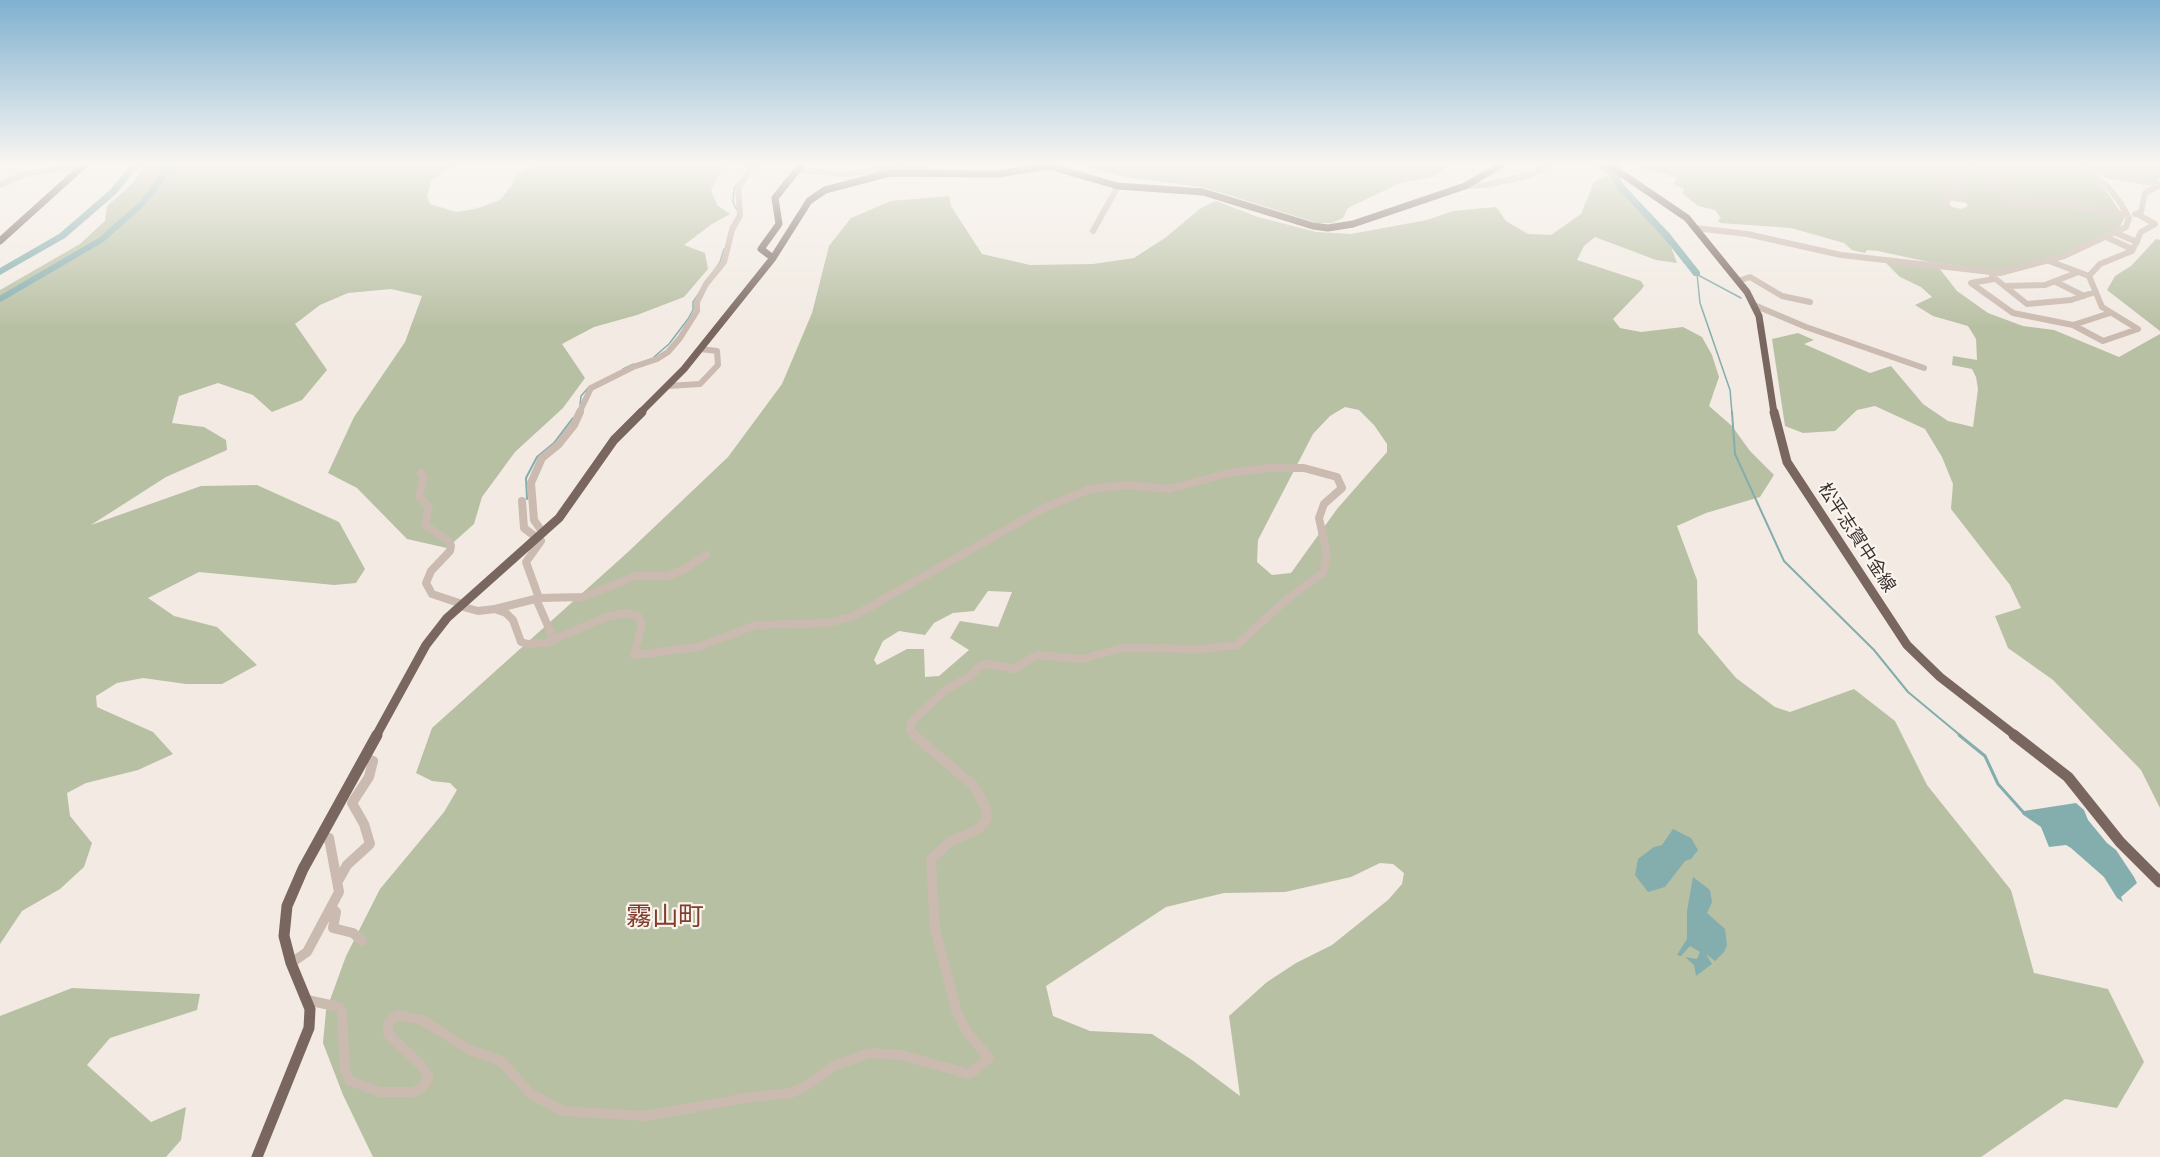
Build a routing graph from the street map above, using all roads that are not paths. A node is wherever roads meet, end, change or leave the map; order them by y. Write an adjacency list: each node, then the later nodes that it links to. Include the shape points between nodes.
1 (23, 219): 15 (main road)
2 (738, 219): 40 (street, via 724,262 706,284 697,311 680,338 657,359 591,388 573,425 542,458 531,483 534,520)
3 (778, 219): 18 (main road, via 779,224 760,249)
4 (798, 219): 18 (main road)
5 (1100, 219): 12 (street)
6 (1288, 219): 7 (main road, via 1328,228)
7 (1368, 219)
8 (1687, 219): 11 (main road, 松平志賀中金線)
9 (2127, 219): 13 (street, via 2126,227)
10 (2146, 219): 16 (street, via 2155,224 2141,232)
11 (1696, 228): 20 (street, via 1747,234 1841,255); 24 (main road, 松平志賀中金線)
12 (1093, 231)
13 (2116, 233): 14 (street); 16 (street)
14 (2106, 237): 17 (street); 19 (street)
15 (2, 238)
16 (2138, 242): 17 (street)
17 (2132, 249): 22 (street, via 2095,267)
18 (773, 258): 35 (main road)
19 (2049, 261): 20 (street); 21 (street)
20 (1990, 272): 23 (street)
21 (2076, 273): 22 (street); 25 (street)
22 (2089, 276): 27 (street)
23 (1994, 279): 26 (street); 33 (street, via 1971,282 2004,309)
24 (1738, 281): 29 (street, via 1750,277 1782,296); 31 (main road, 松平志賀中金線)
25 (2055, 282): 26 (street); 28 (street)
26 (2004, 286): 30 (street)
27 (2095, 292): 28 (street); 32 (street, via 2101,306)
28 (2084, 296): 30 (street)
29 (1810, 302)
30 (2027, 304): 33 (street)
31 (1754, 305): 36 (street); 49 (main road, 松平志賀中金線, via 1777,432 1787,462 1907,645 1940,677 2068,777 2120,842)
32 (2110, 313): 34 (street); 34 (street, via 2138,329 2103,341)
33 (2048, 320): 34 (street)
34 (2073, 325)
35 (700, 349): 37 (main road); 37 (street, via 717,351 718,365 700,384)
36 (1924, 368)
37 (668, 386): 40 (main road, via 614,440 569,506)
38 (421, 473): 43 (street, via 424,478 419,497 429,507 425,525 451,546 426,583 432,594)
39 (522, 501): 40 (street, via 524,528)
40 (541, 535): 42 (street, via 526,562); 43 (main road)
41 (705, 555): 42 (street, via 668,576 636,576 584,597)
42 (539, 598): 44 (street); 45 (street)
43 (461, 605): 44 (street, via 478,611); 46 (main road, via 426,645)
44 (495, 609): 45 (street, via 510,616 521,642)
45 (554, 640): 53 (street, via 624,613 638,616 642,624 634,655 698,647 756,626 845,619 1044,508 1090,489 1126,485 1169,489 1229,473 1268,468 1322,471 1341,483 1340,491 1323,505 1319,518 1327,555 1323,573 1287,598 1237,645 1201,649 1122,648 1083,659 1036,655 1014,669 988,664 947,688 912,721 910,731 974,786 986,808 987,819 977,830 951,841 931,859 935,929 957,1013 989,1058 969,1074 901,1055 870,1053 833,1066 791,1093 752,1096 645,1116 563,1111 531,1094 501,1060 470,1050 422,1020 397,1015 388,1023 388,1034 429,1077 422,1088 412,1092 381,1092 350,1081 345,1071 339,1007)
46 (364, 758): 47 (main road); 48 (street, via 372,761 369,777 352,803 364,824 369,844 346,865)
47 (321, 838): 48 (street, via 328,838 331,844); 52 (main road, via 287,906 284,936)
48 (338, 881): 50 (street, via 339,892)
49 (2160, 882)
50 (332, 908): 51 (street, via 336,912 333,928 353,933); 52 (street, via 307,952)
51 (362, 941)
52 (291, 963): 53 (main road)
53 (308, 1000): 54 (main road, via 310,1019 304,1043)
54 (257, 1157)

